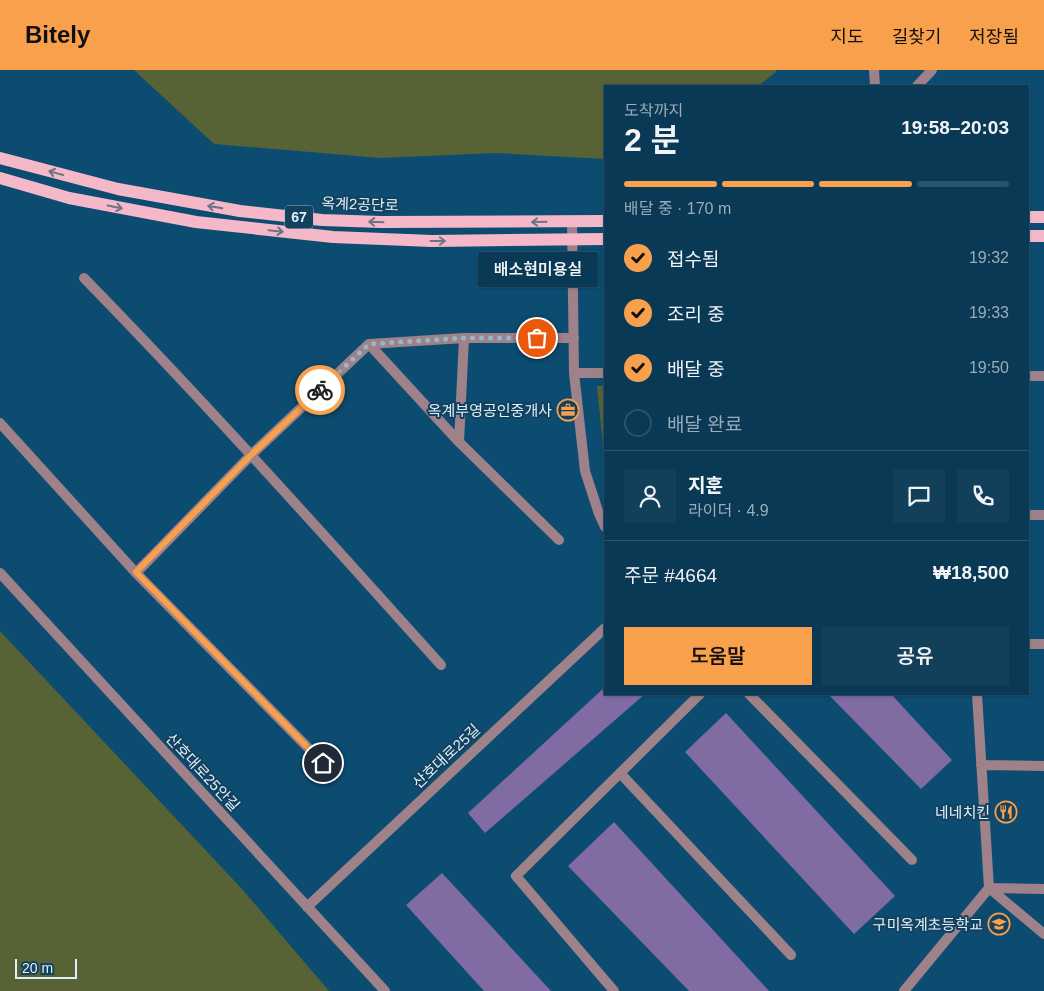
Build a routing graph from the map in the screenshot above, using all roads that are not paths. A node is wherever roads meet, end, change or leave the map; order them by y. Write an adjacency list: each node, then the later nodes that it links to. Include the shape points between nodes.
1 (874, 70): 3 (street)
2 (932, 70): 4 (street)
3 (875, 85)
4 (918, 85)
5 (0, 158): 10 (main road, 옥계2공단로 / 67, one-way to 5, via 381,222 322,220 240,211 118,189)
6 (0, 178): 13 (main road, 67, one-way to 13, via 69,198 196,222 265,230 333,237 432,241)
7 (1029, 217): 8 (main road)
8 (1044, 217)
9 (604, 220): 10 (main road, 옥계2공단로 / 67)
10 (572, 221): 13 (street)
11 (1029, 236): 12 (main road)
12 (1044, 236)
13 (573, 240): 14 (main road, 67); 17 (street)
14 (604, 240)
15 (84, 278): 25 (street)
16 (464, 338): 17 (street); 18 (street); 24 (street)
17 (574, 338): 19 (street)
18 (369, 344): 24 (street); 25 (street)
19 (574, 373): 20 (street); 28 (street, via 585,471)
20 (604, 373)
21 (1029, 376): 22 (street)
22 (1044, 376)
23 (0, 423): 30 (street)
24 (459, 442): 29 (street)
25 (252, 454): 30 (street); 35 (street)
26 (1029, 515): 27 (street)
27 (1044, 515)
28 (604, 524)
29 (559, 540)
30 (136, 572): 39 (street)
31 (0, 573): 46 (street, 산호대로25안길)
32 (604, 629): 46 (street, 산호대로25길)
33 (1029, 644): 34 (street)
34 (1044, 644)
35 (440, 665)
36 (699, 695): 42 (street)
37 (750, 695): 43 (street)
38 (977, 695): 40 (street)
39 (323, 763)
40 (981, 765): 41 (street); 44 (street)
41 (1044, 766)
42 (620, 773): 48 (street); 50 (street, via 516,876)
43 (912, 860)
44 (989, 888): 45 (street); 47 (street); 51 (street)
45 (1044, 889)
46 (306, 907): 49 (street, 산호대로25안길)
47 (1044, 934)
48 (791, 955)
49 (385, 991)
50 (614, 991)
51 (904, 991)

